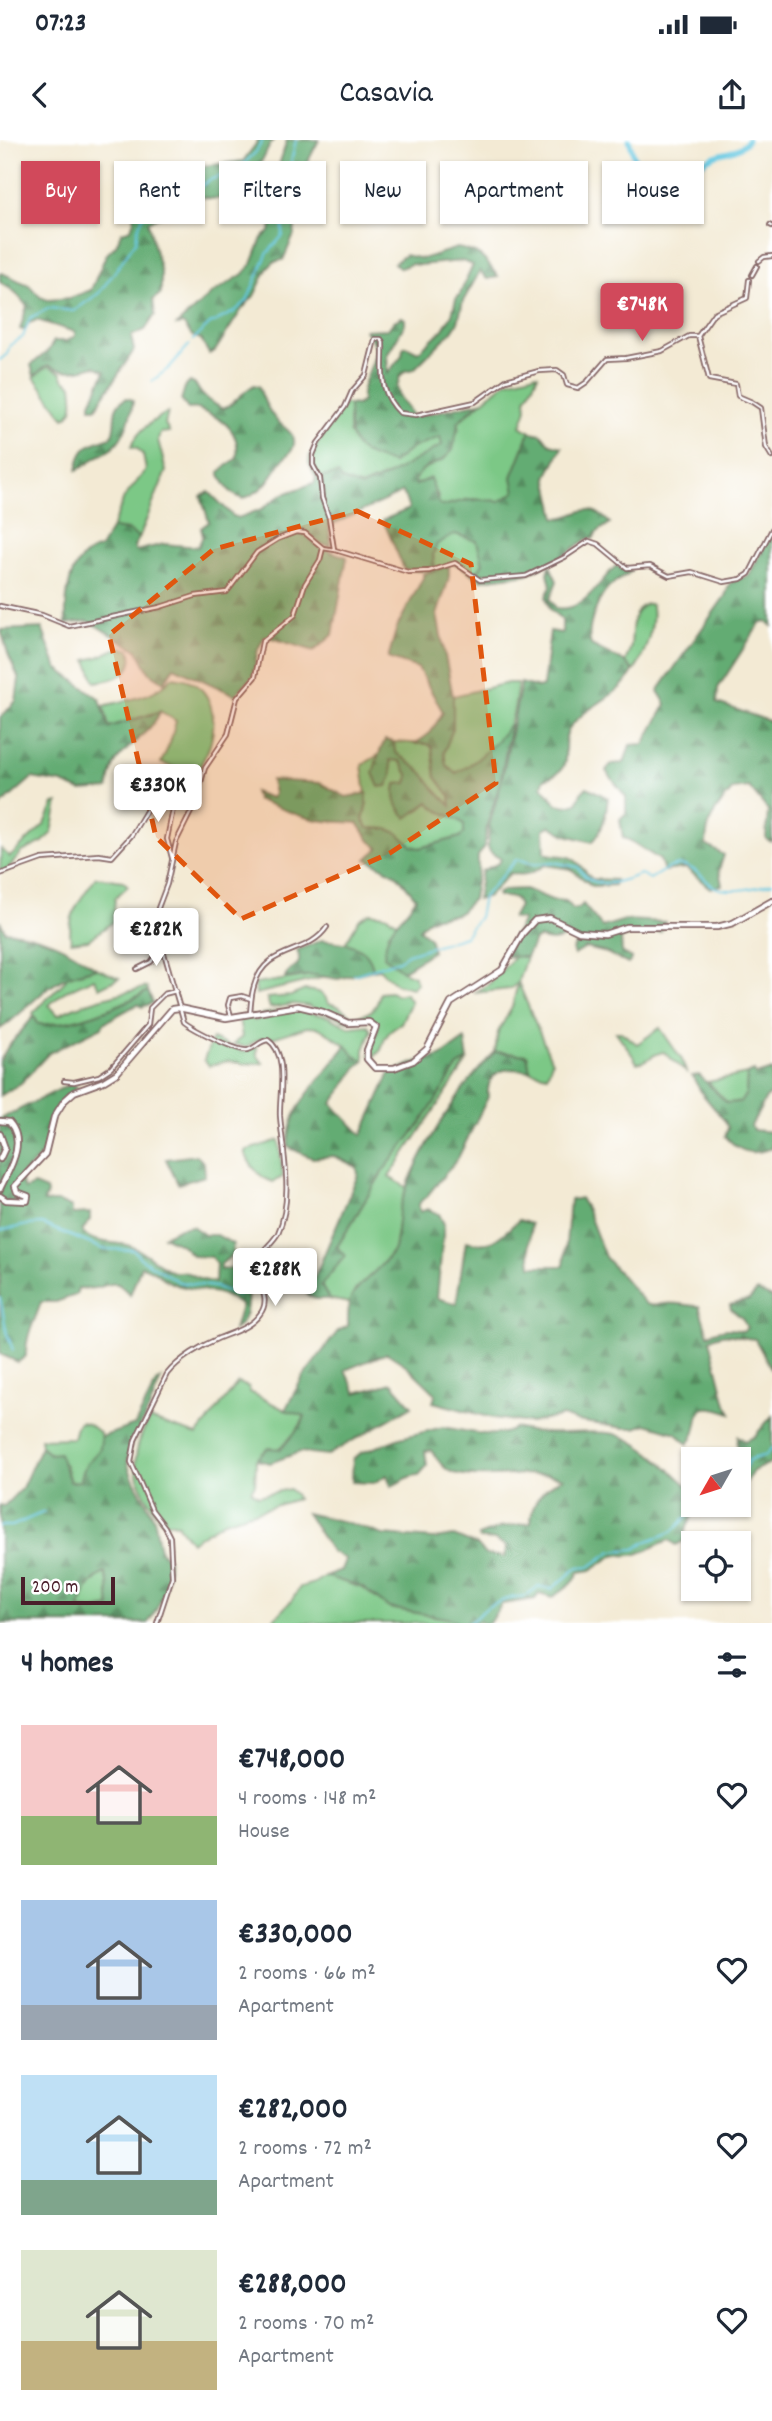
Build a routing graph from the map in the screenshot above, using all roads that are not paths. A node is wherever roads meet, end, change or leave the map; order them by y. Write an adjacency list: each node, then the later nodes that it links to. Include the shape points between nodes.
1 (772, 256): 2 (street)
2 (760, 261)
3 (757, 266): 4 (street)
4 (752, 275)
5 (749, 280): 6 (street, via 747,298 714,313)
6 (698, 336): 7 (street, via 709,379 736,384 738,396 761,408 766,447); 10 (street, via 662,351 607,359 578,388 567,385 557,370 539,371 506,380 475,402 407,416 387,398 383,342 375,339 366,376 313,455)
7 (772, 457)
8 (772, 529): 10 (street, via 749,574 724,582 692,572 669,576 650,566 627,568 593,541 526,576 485,581 455,563 408,572)
9 (323, 548): 10 (street); 11 (street, via 305,533 296,532 257,552 227,592 69,626); 12 (street, via 295,615 262,642 255,677 237,698 228,734 205,768)
10 (335, 550)
11 (0, 606)
12 (172, 858): 13 (street, via 167,839 178,784 174,776 161,786 131,836 112,857 42,859); 16 (street, via 156,916)
13 (0, 874)
14 (772, 901): 21 (main road, via 717,928 627,927 604,934 579,932 550,918 535,920 502,970 452,1003 427,1049 394,1068 375,1068 367,1059 376,1027 369,1022 348,1023 298,1006)
15 (327, 928): 19 (street, via 320,938 266,964)
16 (162, 947): 17 (street); 18 (street)
17 (137, 970)
18 (176, 991): 20 (street); 23 (street, via 164,994 150,1007 148,1025 111,1068 99,1076)
19 (251, 999): 21 (street); 22 (street, via 230,998)
20 (179, 1008): 22 (main road); 28 (main road, via 167,1013 110,1078 74,1092 64,1101 54,1117 45,1154 15,1186 17,1192 28,1196 27,1202); 29 (street, via 188,1026 236,1047 248,1050 268,1040 276,1048 287,1194 278,1233 257,1261 265,1292 262,1312 249,1325 217,1338 173,1366 135,1440 131,1462 170,1538 172,1577)
21 (249, 1014): 22 (main road)
22 (232, 1018)
23 (64, 1081)
24 (0, 1121): 27 (main road, via 9,1122 17,1135 15,1158)
25 (0, 1134): 26 (main road, via 5,1147)
26 (0, 1159)
27 (0, 1189)
28 (0, 1196)
29 (157, 1623)

